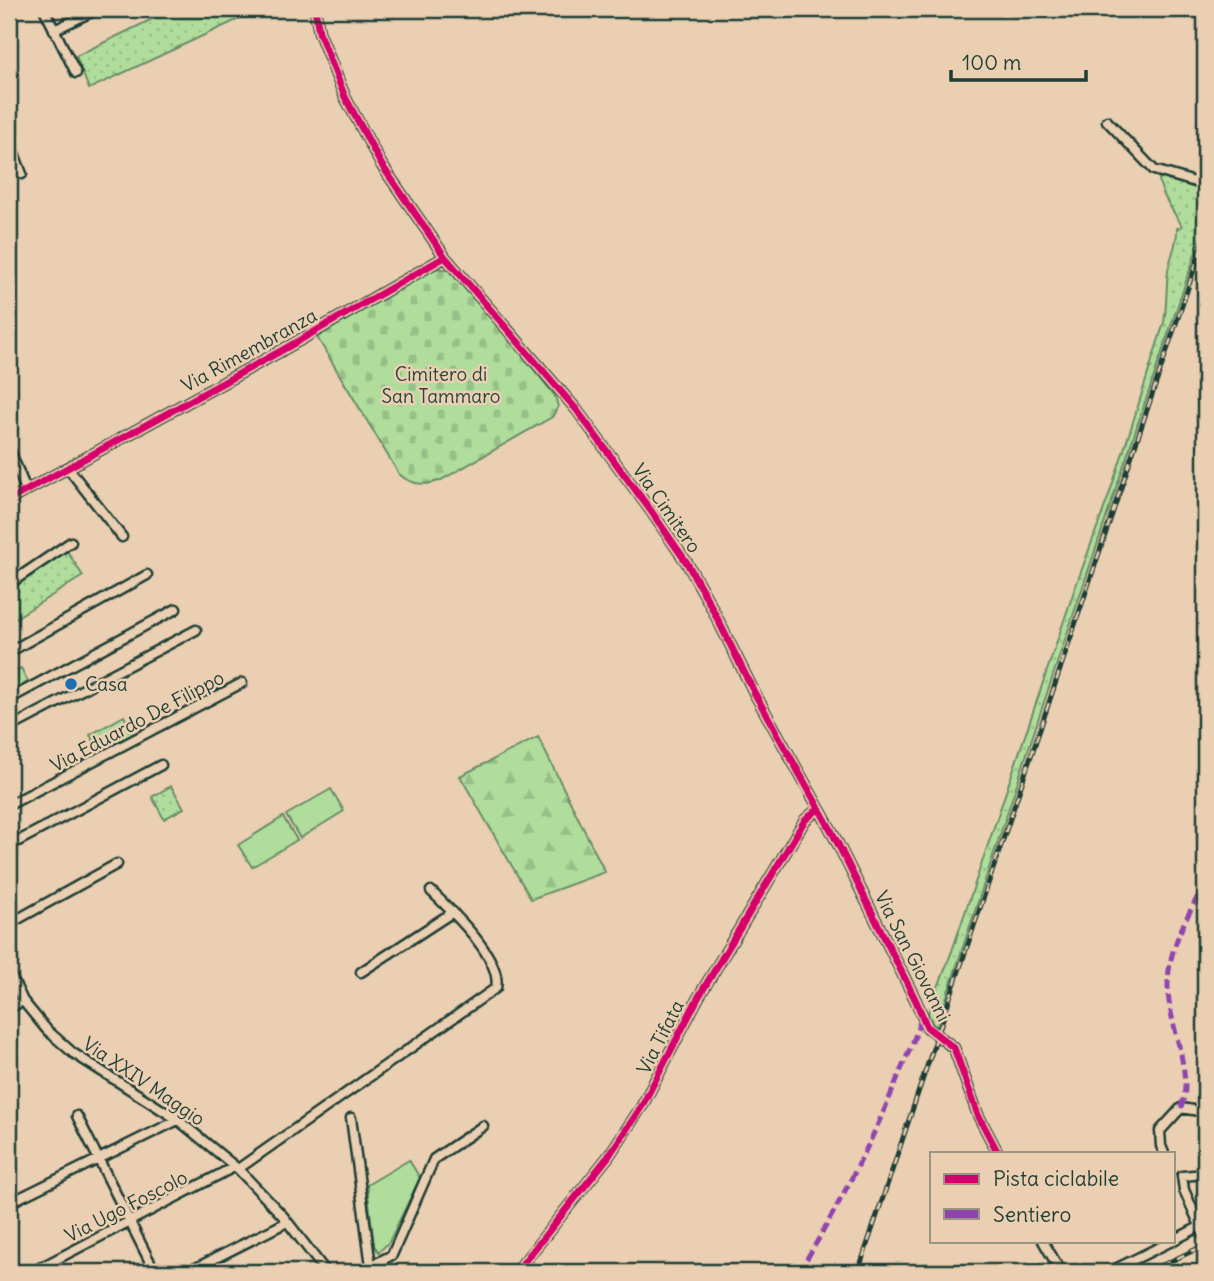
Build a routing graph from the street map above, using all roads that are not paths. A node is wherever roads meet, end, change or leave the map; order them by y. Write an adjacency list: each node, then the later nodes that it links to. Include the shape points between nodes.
1 (44, 9): 4 (street)
2 (97, 9): 4 (street)
3 (315, 9): 10 (street, Via Cimitero, via 319,32 345,97 381,164)
4 (54, 30): 5 (street)
5 (75, 73)
6 (1107, 121): 9 (street, via 1154,170)
7 (9, 140): 8 (street)
8 (22, 174)
9 (1205, 185)
10 (445, 257): 12 (street, Via Rimembranza); 27 (street, Via Cimitero, via 576,409 687,563)
11 (9, 448): 13 (street)
12 (68, 468): 13 (street, Via Rimembranza); 15 (street)
13 (26, 491): 14 (street, Via Rimembranza)
14 (9, 500)
15 (122, 537)
16 (71, 542): 18 (street)
17 (147, 575): 21 (street)
18 (9, 584)
19 (176, 609): 23 (street)
20 (196, 630): 24 (street)
21 (9, 652)
22 (242, 683): 26 (street, Via Eduardo De Filippo)
23 (9, 699)
24 (9, 728)
25 (162, 765): 28 (street)
26 (9, 805)
27 (818, 809): 42 (street, Via San Giovanni, via 928,1027 954,1048 978,1115); 63 (street, Via Tifata, via 805,820 698,998 642,1106 608,1157)
28 (9, 846)
29 (117, 864): 32 (street)
30 (431, 891): 31 (street)
31 (453, 912): 34 (street); 45 (street, Via Ugo Foscolo, via 476,937 496,973 496,988)
32 (9, 923)
33 (9, 972): 35 (street, Via XXIV Maggio)
34 (361, 972)
35 (23, 1001): 36 (street); 40 (street, Via XXIV Maggio, via 73,1053)
36 (9, 1009)
37 (1205, 1112): 43 (street, via 1181,1108 1160,1132)
38 (78, 1116): 44 (street)
39 (351, 1118): 57 (street)
40 (178, 1120): 44 (street); 45 (street, Via XXIV Maggio)
41 (483, 1126): 57 (street, via 434,1159 392,1255)
42 (997, 1152)
43 (1164, 1152)
44 (98, 1160): 49 (street); 50 (street)
45 (236, 1168): 50 (street, Via Ugo Foscolo); 51 (street, Via XXIV Maggio)
46 (1176, 1171): 48 (street)
47 (1205, 1174): 48 (street)
48 (1182, 1176): 52 (street)
49 (9, 1203)
50 (130, 1222): 58 (street, Via Ugo Foscolo); 59 (street)
51 (287, 1222): 60 (street); 61 (street, Via XXIV Maggio)
52 (1201, 1226): 53 (street); 54 (street)
53 (1205, 1237)
54 (1176, 1238)
55 (1044, 1242): 64 (street)
56 (1169, 1242): 65 (street)
57 (371, 1266): 62 (street)
58 (32, 1272)
59 (155, 1272)
60 (188, 1272)
61 (326, 1272)
62 (359, 1272)
63 (516, 1272)
64 (1060, 1272)
65 (1110, 1272)

